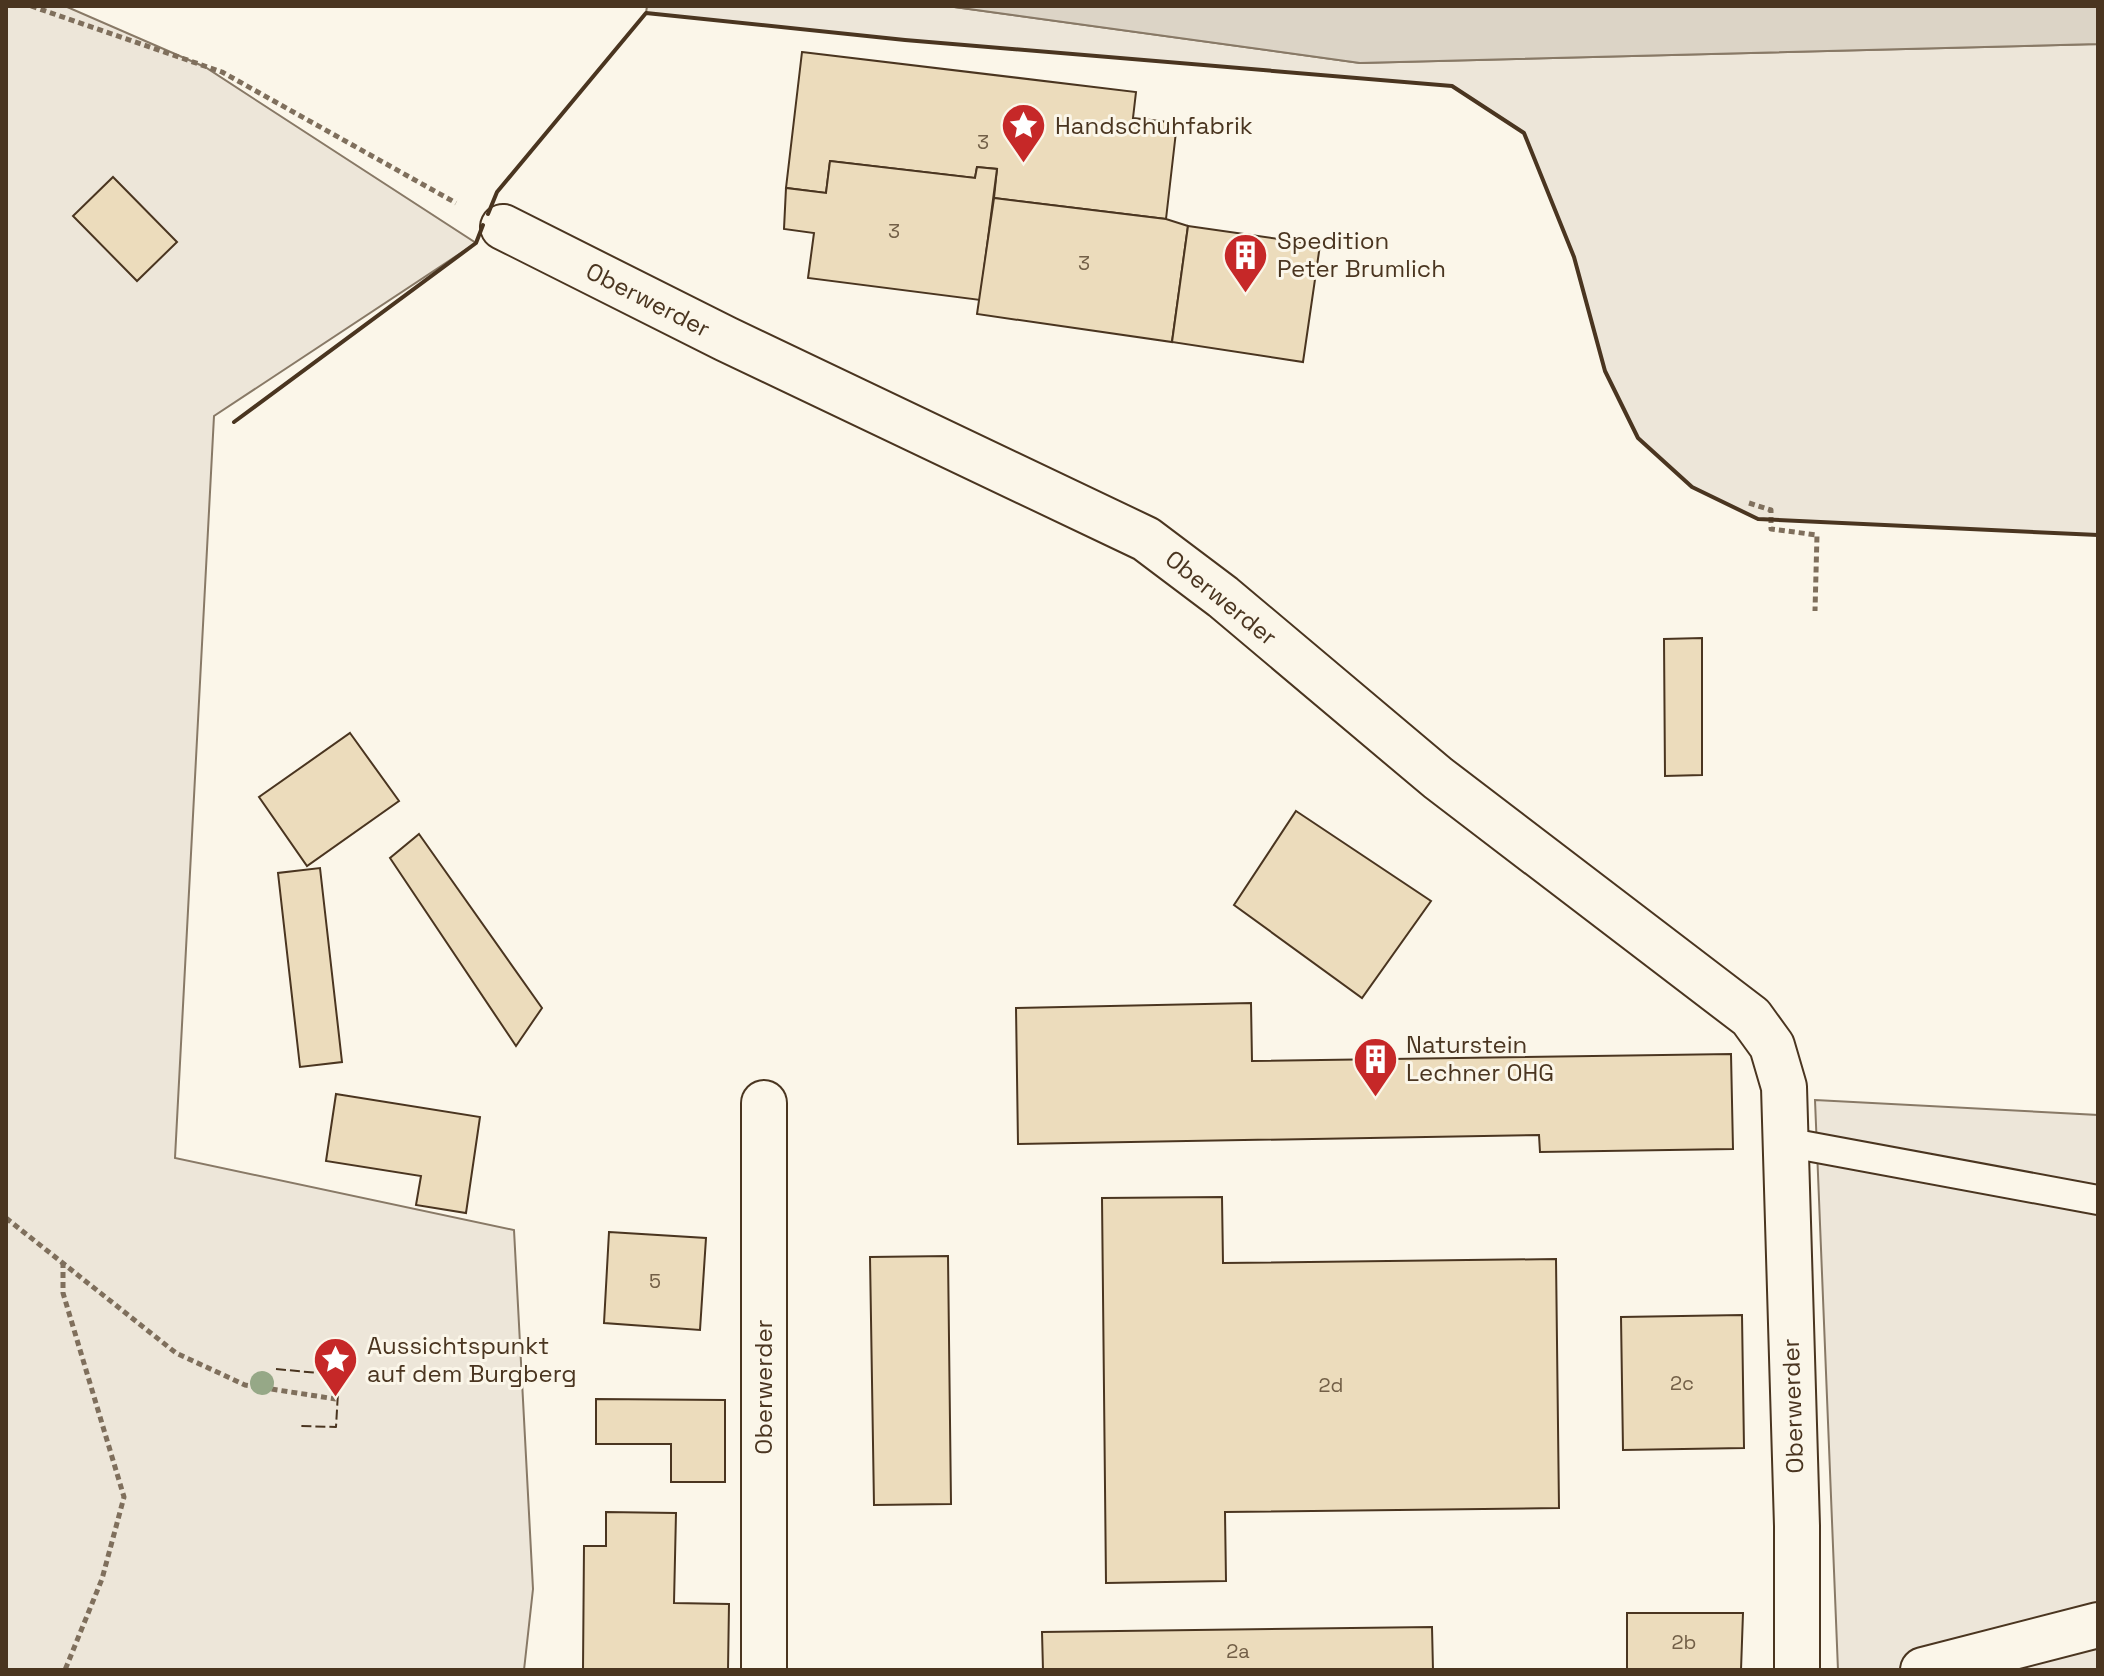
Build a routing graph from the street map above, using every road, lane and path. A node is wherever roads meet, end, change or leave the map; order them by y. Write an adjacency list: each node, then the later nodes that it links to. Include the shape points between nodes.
1 (31, 6): 2 (path, via 222,72)
2 (503, 227): 6 (street, Oberwerder, via 1146,539 1438,778 1751,1017 1772,1046 1784,1087)
3 (1749, 503): 4 (path, via 1771,510 1771,529 1817,535)
4 (1815, 611)
5 (764, 1103): 13 (street, Oberwerder)
6 (1785, 1142): 7 (lane); 14 (street, Oberwerder)
7 (2098, 1200)
8 (6, 1218): 9 (path)
9 (63, 1262): 10 (path, via 176,1353 245,1385); 12 (path, via 63,1293 124,1497 102,1579)
10 (336, 1399)
11 (2098, 1625): 15 (street)
12 (65, 1670)
13 (764, 1670)
14 (1797, 1670)
15 (1923, 1670)

